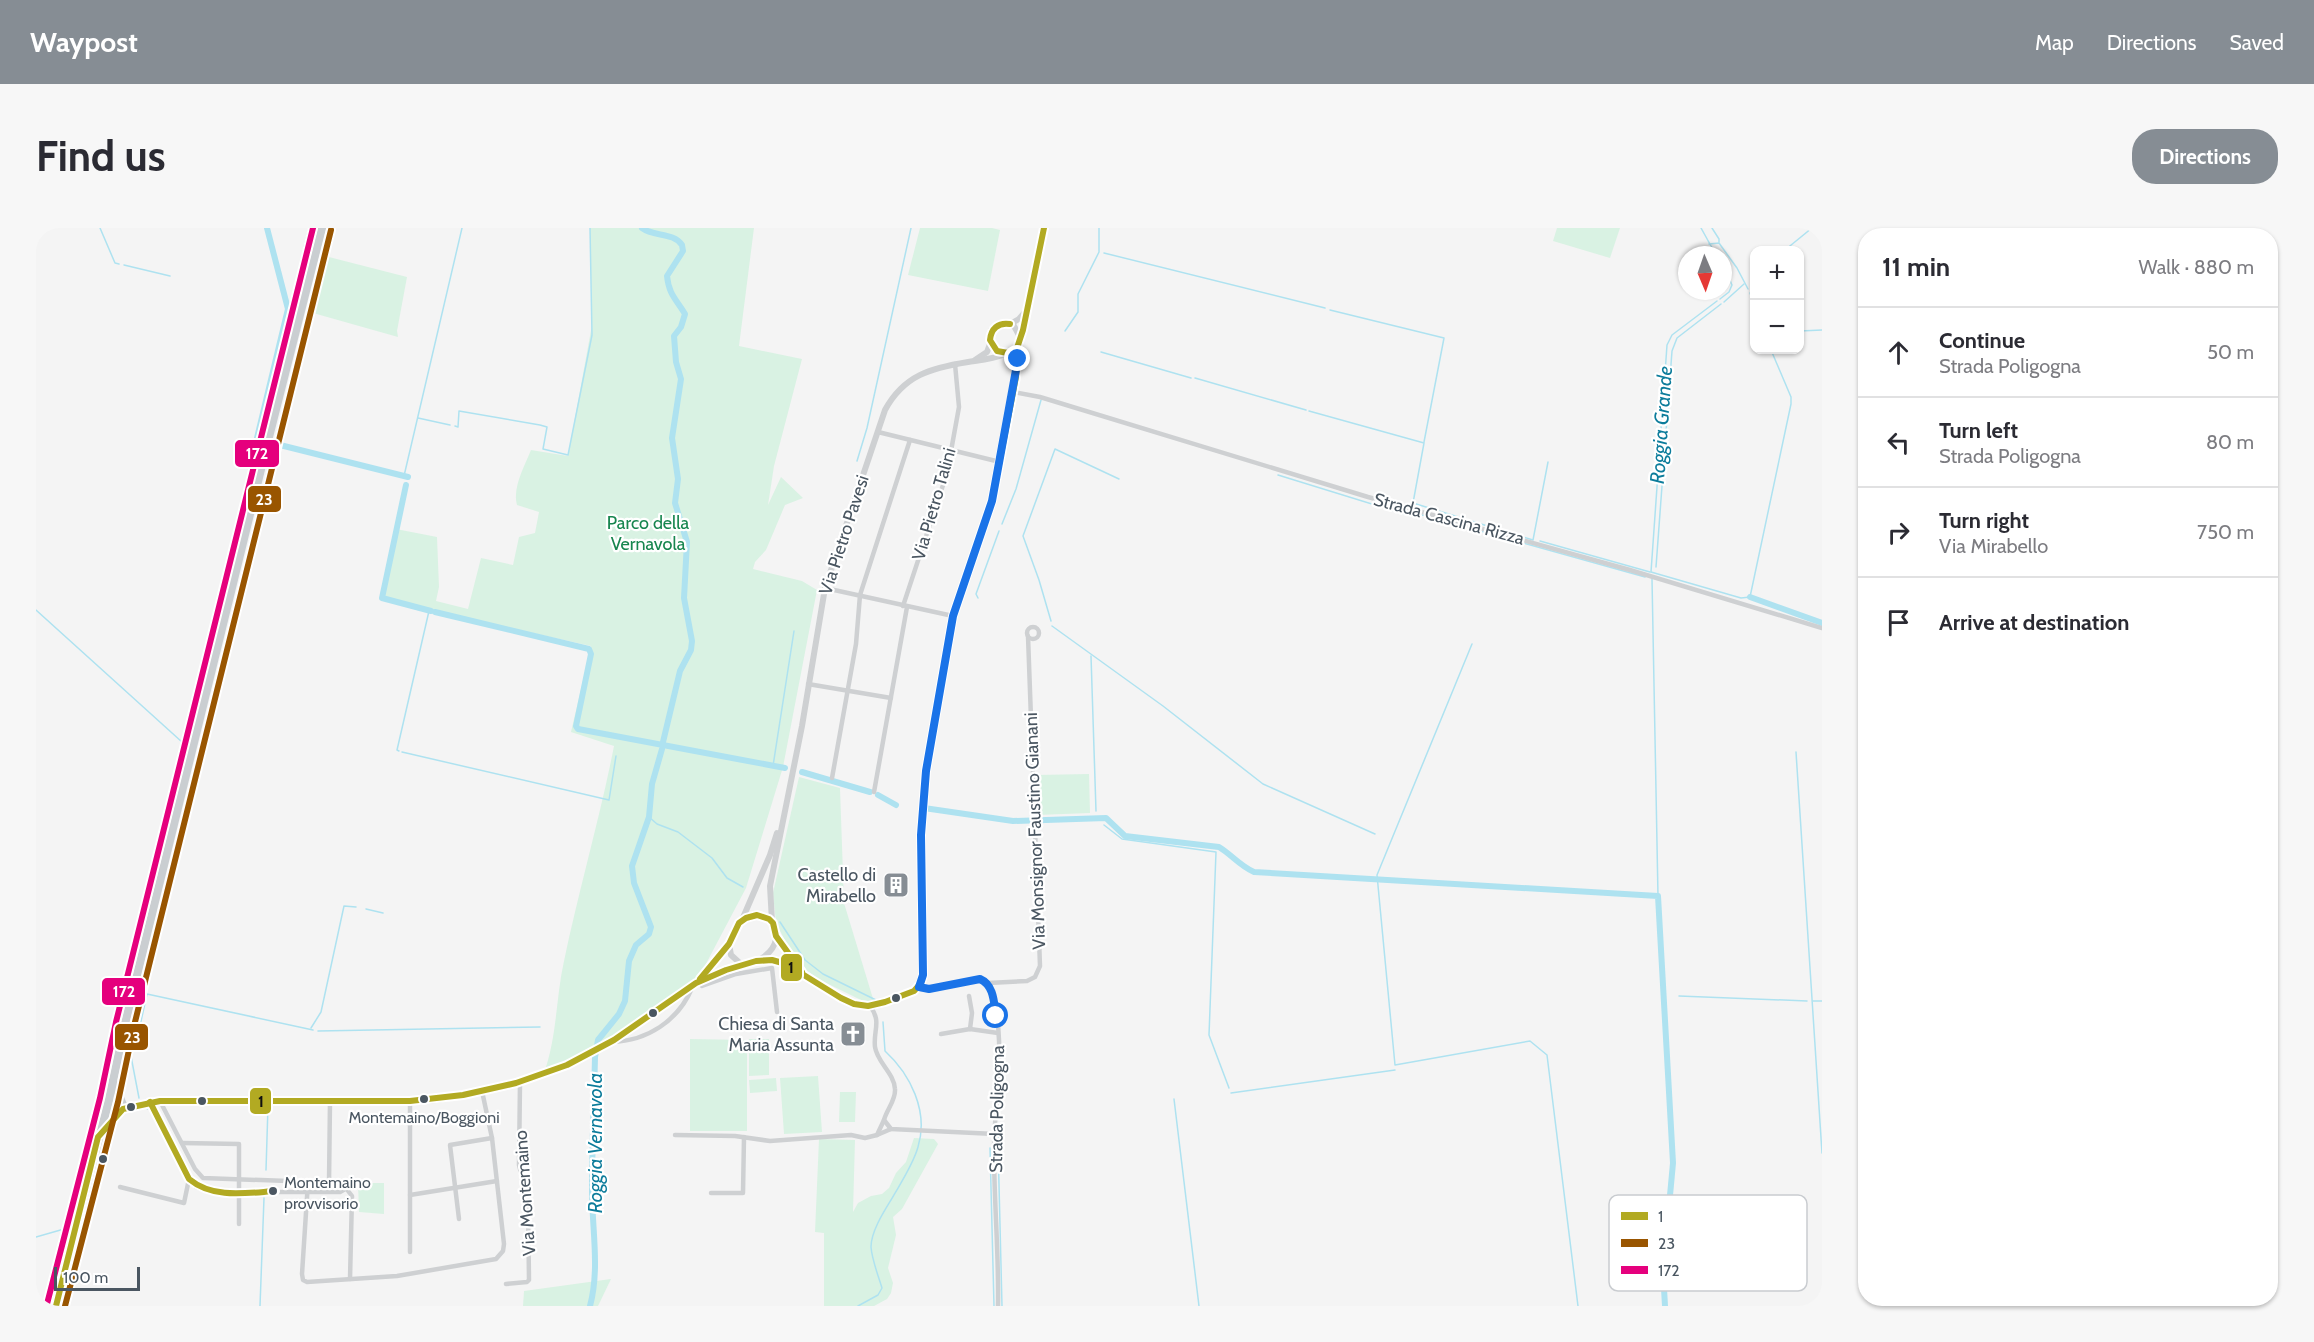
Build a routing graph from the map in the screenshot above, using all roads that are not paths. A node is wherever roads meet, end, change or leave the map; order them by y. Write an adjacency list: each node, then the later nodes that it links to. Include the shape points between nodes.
1 (322, 228): 46 (main road)
2 (1044, 228): 3 (street)
3 (1028, 309): 4 (street); 5 (street)
4 (1010, 324): 5 (street); 6 (street, via 993,327)
5 (1020, 337): 7 (street)
6 (990, 344): 8 (street); 9 (street, via 984,356)
7 (1017, 348): 8 (street); 11 (street)
8 (1007, 354): 9 (street, Via Pietro Pavesi); 11 (street, via 1015,364)
9 (972, 362): 10 (street, Via Pietro Pavesi)
10 (955, 364): 13 (street, Via Pietro Pavesi, via 933,369 904,384 889,402); 15 (street, Via Pietro Talini, via 959,407)
11 (1016, 377): 12 (street)
12 (1013, 392): 16 (street); 21 (street, Strada Cascina Rizza)
13 (878, 432): 14 (street); 17 (street, Via Pietro Pavesi)
14 (910, 440): 15 (street); 18 (street)
15 (951, 450): 16 (street); 19 (street, Via Pietro Talini)
16 (1000, 462): 20 (street, via 992,501)
17 (825, 588): 18 (street); 23 (street, Via Pietro Pavesi)
18 (860, 595): 19 (street); 24 (street, via 856,644)
19 (905, 606): 20 (street); 25 (street, Via Pietro Talini)
20 (953, 616): 38 (street, via 922,803 923,975)
21 (1822, 628)
22 (1028, 636): 36 (street, Via Monsignor Faustino Gianani, via 1040,966 1035,977 1027,981)
23 (808, 684): 24 (street); 28 (street, Via Pietro Pavesi)
24 (846, 691): 25 (street); 26 (street)
25 (891, 698): 27 (street, Via Pietro Talini)
26 (832, 778)
27 (874, 792)
28 (787, 801): 29 (street, Via Pietro Pavesi, via 770,855); 30 (street, Via Pietro Pavesi, via 770,886)
29 (742, 920): 30 (street, via 757,915); 32 (street)
30 (773, 924): 31 (street)
31 (777, 936): 34 (street, via 771,950); 35 (street)
32 (729, 944): 33 (street, via 731,955); 37 (street)
33 (742, 965): 34 (street); 37 (street)
34 (754, 965): 35 (street, via 779,962); 37 (street); 41 (street, via 772,968)
35 (800, 971): 40 (street, via 854,1004)
36 (988, 983): 38 (street, via 980,979 929,989); 43 (street, Strada Poligogna)
37 (698, 985): 45 (street); 45 (street, via 658,1030)
38 (919, 987): 40 (street)
39 (969, 996): 42 (street)
40 (870, 1006): 55 (street, via 877,1026 875,1048 896,1092)
41 (777, 1012)
42 (970, 1029): 43 (street); 44 (street)
43 (998, 1033): 57 (street, Strada Poligogna)
44 (941, 1034)
45 (612, 1042): 47 (street)
46 (112, 1081): 53 (main road); 54 (main road)
47 (520, 1082): 48 (street); 82 (street, Via Montemaino, via 519,1165 528,1200 529,1280)
48 (482, 1091): 51 (street); 62 (street)
49 (159, 1101): 50 (street); 52 (street); 63 (street)
50 (330, 1101): 51 (street); 69 (street)
51 (410, 1101): 77 (street)
52 (148, 1103): 54 (street); 64 (street)
53 (108, 1104): 54 (main road, via 113,1098); 54 (main road, via 112,1114); 60 (main road)
54 (121, 1106): 60 (main road)
55 (884, 1120): 56 (street); 59 (street)
56 (891, 1129): 57 (street); 59 (street)
57 (995, 1134): 84 (street, Strada Poligogna)
58 (675, 1135): 61 (street)
59 (877, 1135): 61 (street, via 770,1141)
60 (98, 1137): 83 (main road)
61 (744, 1137): 76 (street, via 743,1193)
62 (492, 1138): 67 (street); 72 (street, via 450,1145)
63 (182, 1143): 65 (street, via 203,1178); 65 (street, via 239,1144)
64 (189, 1179): 70 (street, via 184,1203); 75 (street, via 196,1187 210,1192)
65 (239, 1180): 66 (street); 75 (street)
66 (275, 1181): 68 (street); 73 (street)
67 (497, 1181): 72 (street); 81 (street, via 504,1244 500,1257 397,1276)
68 (308, 1182): 69 (street); 74 (street)
69 (329, 1183): 71 (street, via 342,1183)
70 (120, 1187)
71 (347, 1188): 74 (street, via 340,1192); 81 (street, via 352,1196)
72 (455, 1188): 77 (street); 78 (street)
73 (275, 1191): 74 (street); 75 (street)
74 (306, 1191): 81 (street, via 303,1280)
75 (239, 1192): 79 (street)
76 (711, 1192)
77 (410, 1195): 80 (street)
78 (459, 1219)
79 (238, 1224)
80 (410, 1252)
81 (350, 1279)
82 (506, 1284)
83 (56, 1306)
84 (998, 1306)

